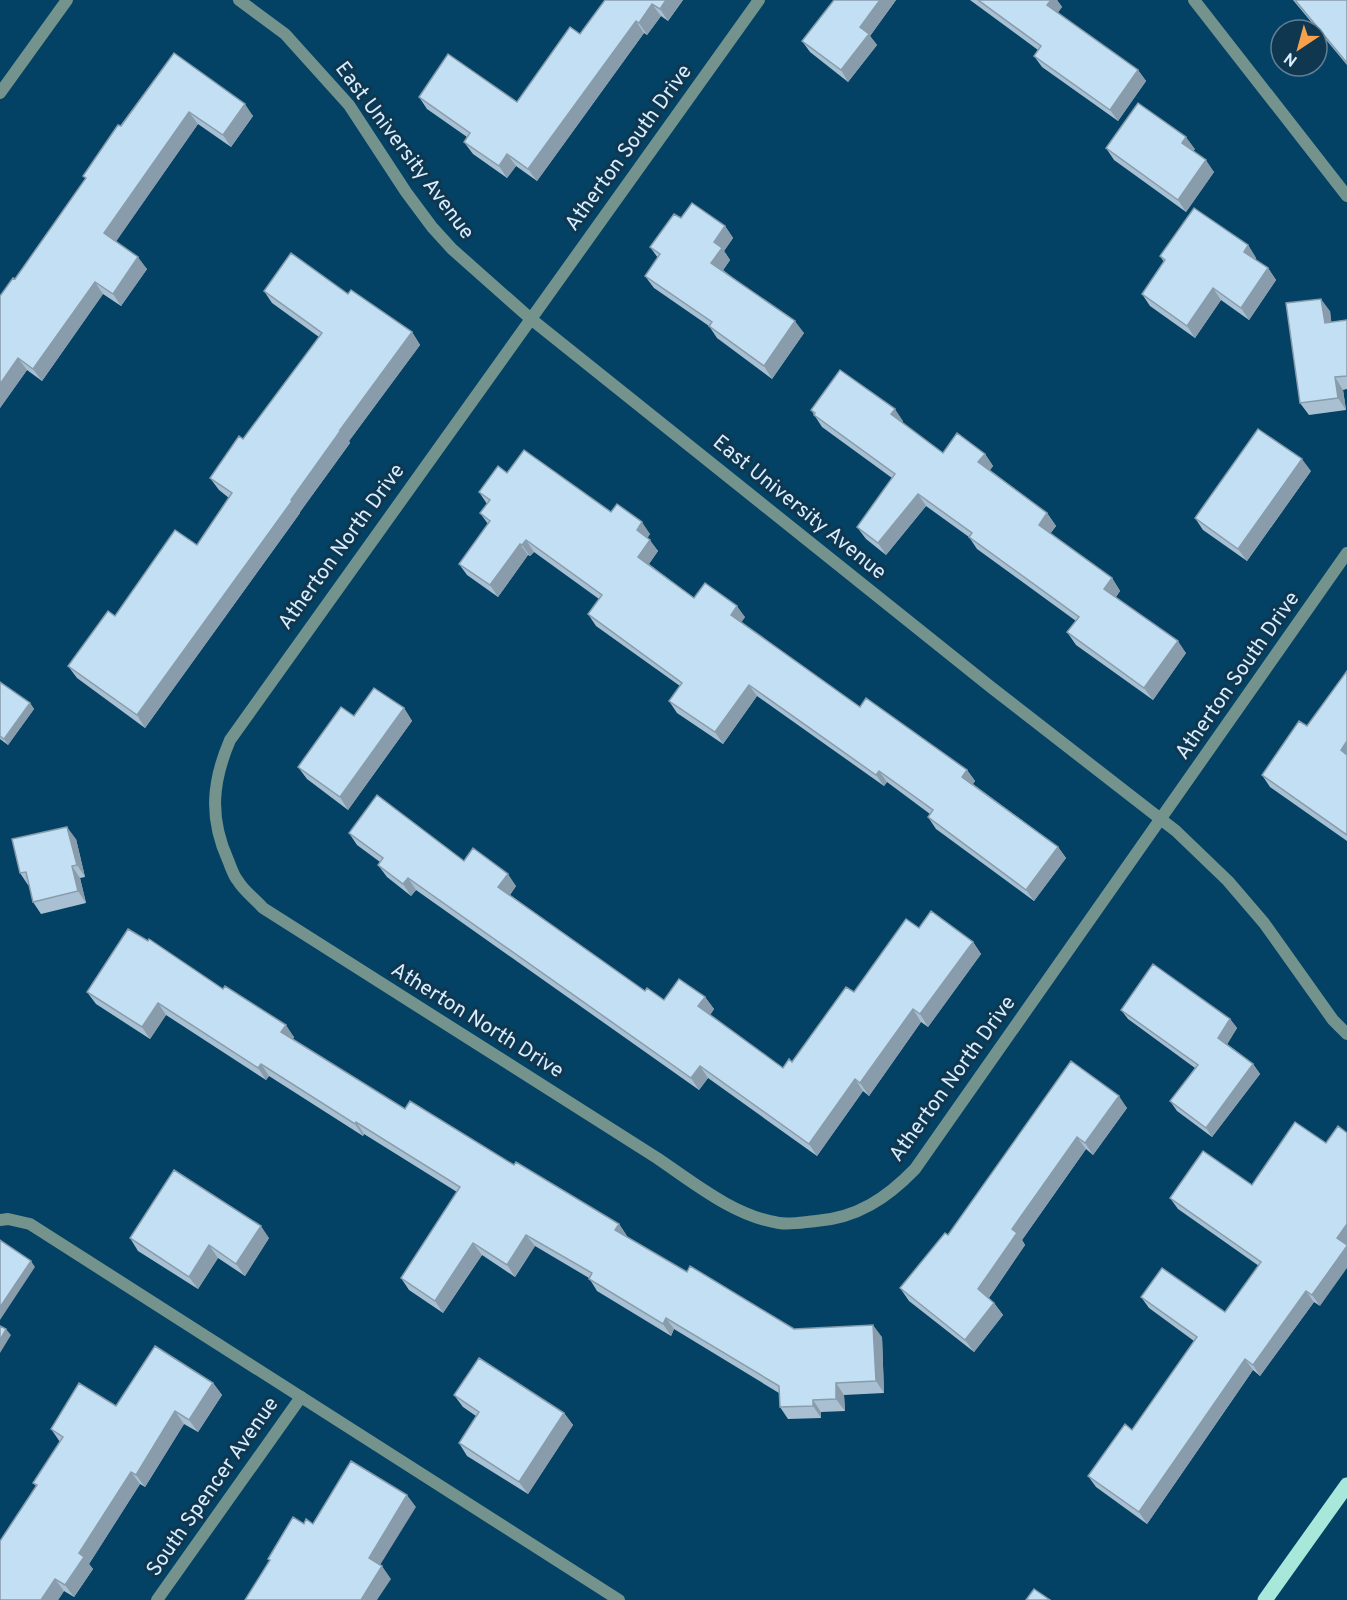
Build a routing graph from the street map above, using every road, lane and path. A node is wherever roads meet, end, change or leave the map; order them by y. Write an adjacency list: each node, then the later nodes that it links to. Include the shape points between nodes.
1 (67, 0): 5 (street)
2 (239, 0): 7 (street, East University Avenue, via 285,34 349,105 406,192 452,249)
3 (759, 0): 7 (street, Atherton South Drive)
4 (1194, 0): 6 (street)
5 (0, 93)
6 (1347, 196)
7 (531, 318): 9 (street, East University Avenue); 9 (street, Atherton North Drive, via 230,740 214,793 218,829 238,881 263,908 710,1194 744,1212 779,1223 835,1220 872,1205 915,1169)
8 (1347, 553): 9 (street, Atherton South Drive)
9 (1161, 820): 10 (street, East University Avenue, via 1228,881)
10 (1347, 1034)
11 (0, 1220): 12 (street, via 30,1224)
12 (302, 1397): 14 (street, South Spencer Avenue); 15 (street)
13 (1347, 1485): 16 (main road)
14 (157, 1600)
15 (619, 1600)
16 (1265, 1600)

